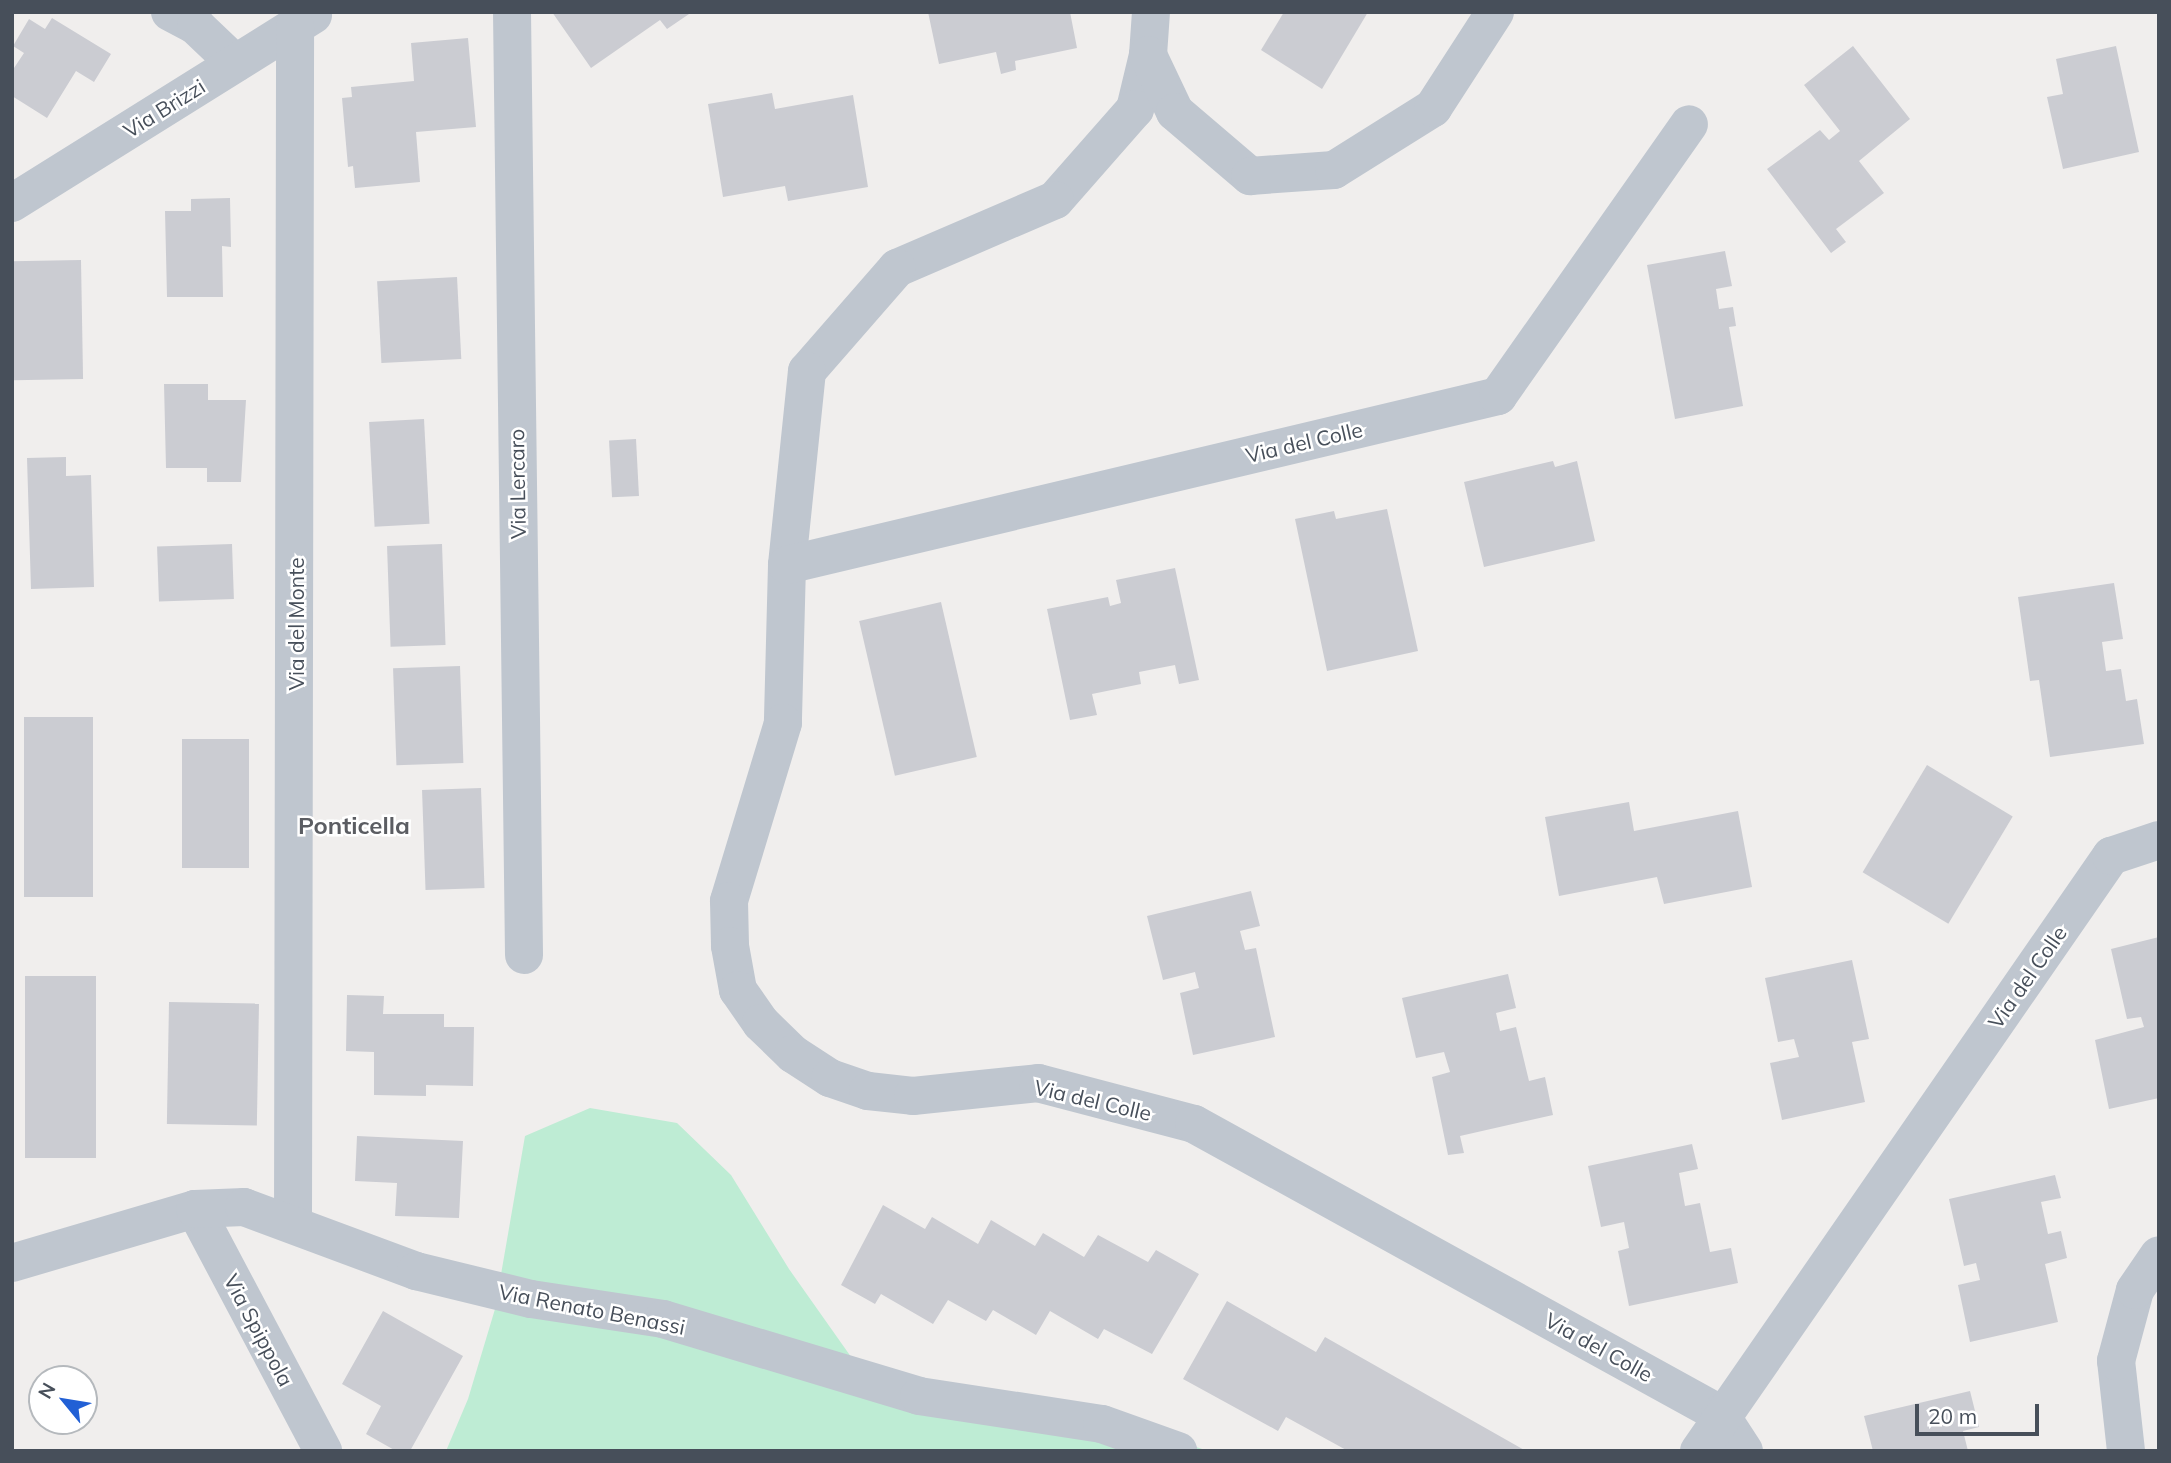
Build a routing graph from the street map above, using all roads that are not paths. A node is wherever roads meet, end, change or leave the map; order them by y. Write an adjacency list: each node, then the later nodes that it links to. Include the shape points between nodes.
1 (170, 12): 7 (street, via 195,26)
2 (512, 12): 12 (street, Via Lercaro)
3 (1151, 12): 6 (street, Via del Colle)
4 (1495, 12): 6 (street, via 1433,108 1334,170 1251,176 1175,111)
5 (306, 19): 7 (street, Via Brizzi); 14 (street, Via del Monte)
6 (1148, 55): 10 (street, Via del Colle, via 1135,109 1055,200 897,268 807,371)
7 (235, 63): 9 (street, Via Brizzi)
8 (1689, 124): 10 (street, Via del Colle, via 1498,396)
9 (12, 203)
10 (787, 565): 17 (street, Via del Colle, via 783,723 729,901 730,946 738,990 761,1023 793,1054 830,1078 868,1091 913,1096 1038,1083 1194,1124)
11 (2159, 840): 17 (street, Via del Colle, via 2111,856)
12 (524, 955)
13 (195, 1209): 14 (street, Via Renato Benassi, via 244,1207); 16 (street, Via Renato Benassi); 18 (street, Via Spippola)
14 (293, 1222): 19 (street, Via Renato Benassi, via 416,1271 531,1299 663,1319 919,1396 1102,1424)
15 (2159, 1255): 22 (street, via 2135,1290 2116,1361)
16 (12, 1263)
17 (1720, 1414): 20 (street, Via del Colle); 21 (street, Via del Colle)
18 (323, 1451)
19 (1178, 1451)
20 (1699, 1451)
21 (1744, 1451)
22 (2126, 1451)

